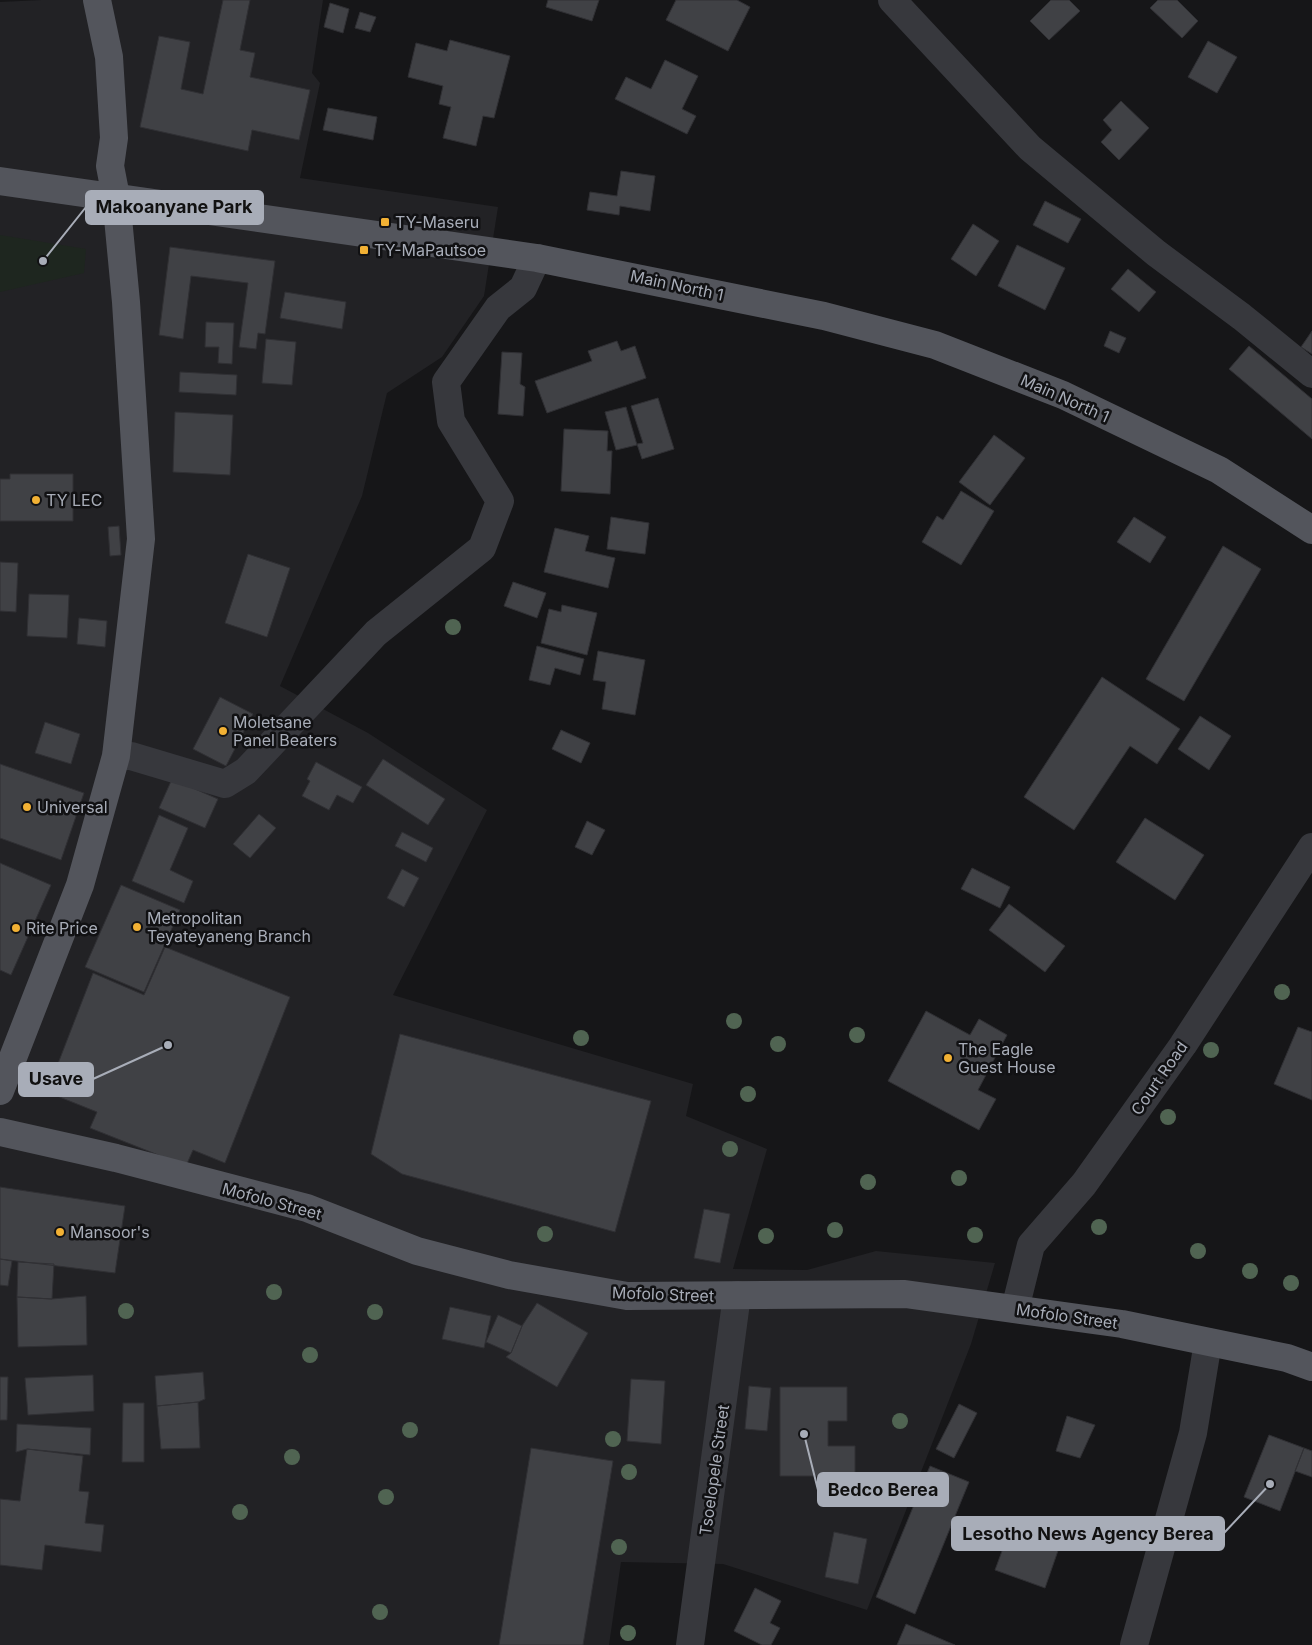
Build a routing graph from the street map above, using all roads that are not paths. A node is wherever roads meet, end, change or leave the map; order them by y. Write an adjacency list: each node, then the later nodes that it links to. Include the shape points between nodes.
1 (97, 0): 4 (main road, via 109,57 114,138 110,166)
2 (892, 0): 6 (street, via 1030,148 1148,247)
3 (0, 180): 4 (main road, Main North 1)
4 (116, 197): 5 (main road, Main North 1); 8 (main road, via 141,539)
5 (537, 258): 7 (main road, Main North 1, via 824,316 935,345 1062,395 1220,470); 8 (street, via 523,288 498,308 446,382 451,421 500,501 482,548 376,632 246,771 225,784 131,756)
6 (1312, 374)
7 (1312, 530)
8 (116, 756): 10 (main road, via 80,885)
9 (1312, 847): 13 (street, Court Road, via 1183,1045 1084,1184 1031,1245)
10 (0, 1091)
11 (0, 1132): 12 (main road, Mofolo Street, via 116,1158 307,1208 417,1251 509,1275 627,1296)
12 (737, 1295): 13 (main road, Mofolo Street, via 905,1294); 16 (street, Tsoelopele Street)
13 (1015, 1309): 14 (main road, Mofolo Street, via 1122,1324)
14 (1208, 1342): 15 (main road, Mofolo Street); 17 (street, via 1193,1433)
15 (1312, 1366)
16 (690, 1645)
17 (1134, 1645)

